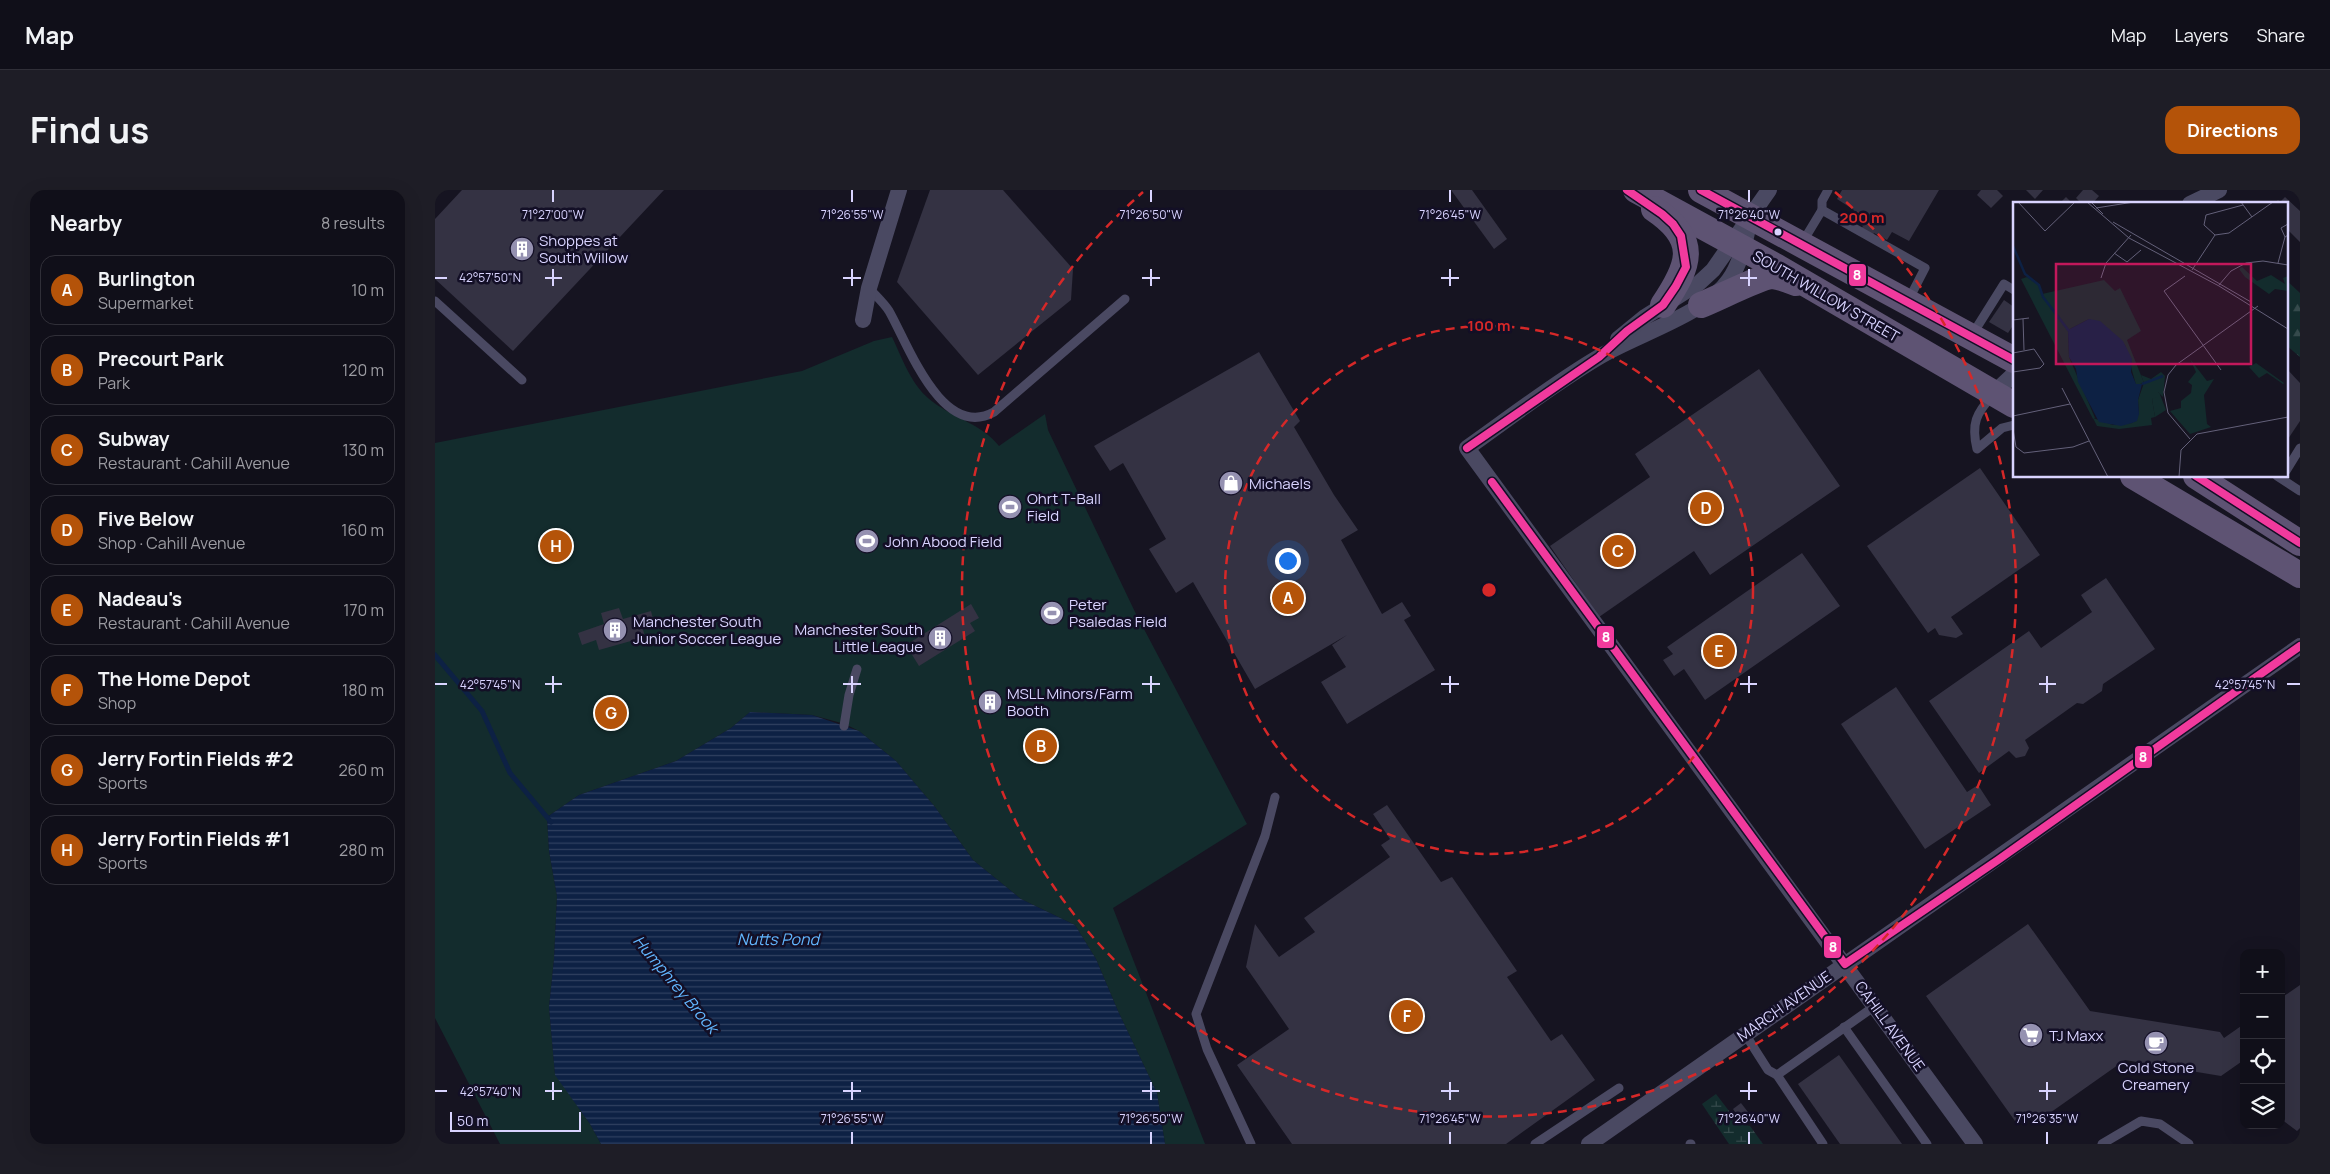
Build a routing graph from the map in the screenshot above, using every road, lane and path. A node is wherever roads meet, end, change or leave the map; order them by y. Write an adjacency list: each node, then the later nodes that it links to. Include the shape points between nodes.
1 (899, 190): 13 (street)
2 (1627, 190): 19 (main road, via 1673,224 1685,246 1686,267)
3 (1636, 190): 12 (main road, SOUTH WILLOW STREET)
4 (1701, 190): 10 (main road)
5 (1769, 190): 10 (street)
6 (1828, 190): 9 (lane, via 1822,201)
7 (2219, 190): 8 (street)
8 (2194, 202)
9 (1822, 210): 11 (lane); 18 (lane, via 1925,268)
10 (1751, 215): 11 (main road); 12 (street)
11 (1802, 243): 18 (main road)
12 (1737, 245): 15 (main road, SOUTH WILLOW STREET); 19 (street, via 1699,283); 20 (street, via 1730,279)
13 (869, 288): 16 (lane, via 888,309 934,394 968,417 985,417 994,412); 21 (street)
14 (2013, 289): 22 (lane, via 2004,284)
15 (1822, 293): 20 (main road, via 1771,276); 27 (main road, SOUTH WILLOW STREET)
16 (1125, 300)
17 (435, 301): 26 (lane)
18 (1908, 302): 22 (main road)
19 (1663, 305): 23 (street, via 1627,331)
20 (1701, 305): 23 (street)
21 (863, 320)
22 (1971, 337): 24 (main road)
23 (1599, 357): 41 (street, CAHILL AVENUE, via 1467,448)
24 (2013, 359)
25 (2013, 377): 27 (street)
26 (521, 380)
27 (2005, 399): 28 (lane, via 1979,409 1973,432 1977,448 2002,428)
28 (2013, 425)
29 (2300, 448): 30 (lane)
30 (2287, 468)
31 (2136, 478): 36 (main road)
32 (2199, 478): 35 (main road)
33 (2284, 478): 34 (lane)
34 (2300, 491)
35 (2300, 543)
36 (2300, 575)
37 (2300, 646): 41 (street, MARCH AVENUE)
38 (857, 669): 39 (lane)
39 (844, 726)
40 (1275, 797): 47 (lane, via 1265,836 1196,1014 1207,1049)
41 (1845, 964): 42 (street, CAHILL AVENUE); 44 (street, MARCH AVENUE)
42 (1875, 1006): 43 (lane); 52 (street, CAHILL AVENUE)
43 (1844, 1027): 45 (lane); 51 (lane)
44 (1745, 1034): 45 (lane, via 1768,1070); 49 (street, MARCH AVENUE)
45 (1777, 1075): 50 (lane)
46 (1619, 1088): 48 (lane)
47 (1251, 1144)
48 (1535, 1144)
49 (1589, 1144)
50 (1823, 1144)
51 (1927, 1144)
52 (1975, 1144)
53 (2102, 1144): 54 (lane, via 2141,1121 2161,1124)
54 (2189, 1144)

